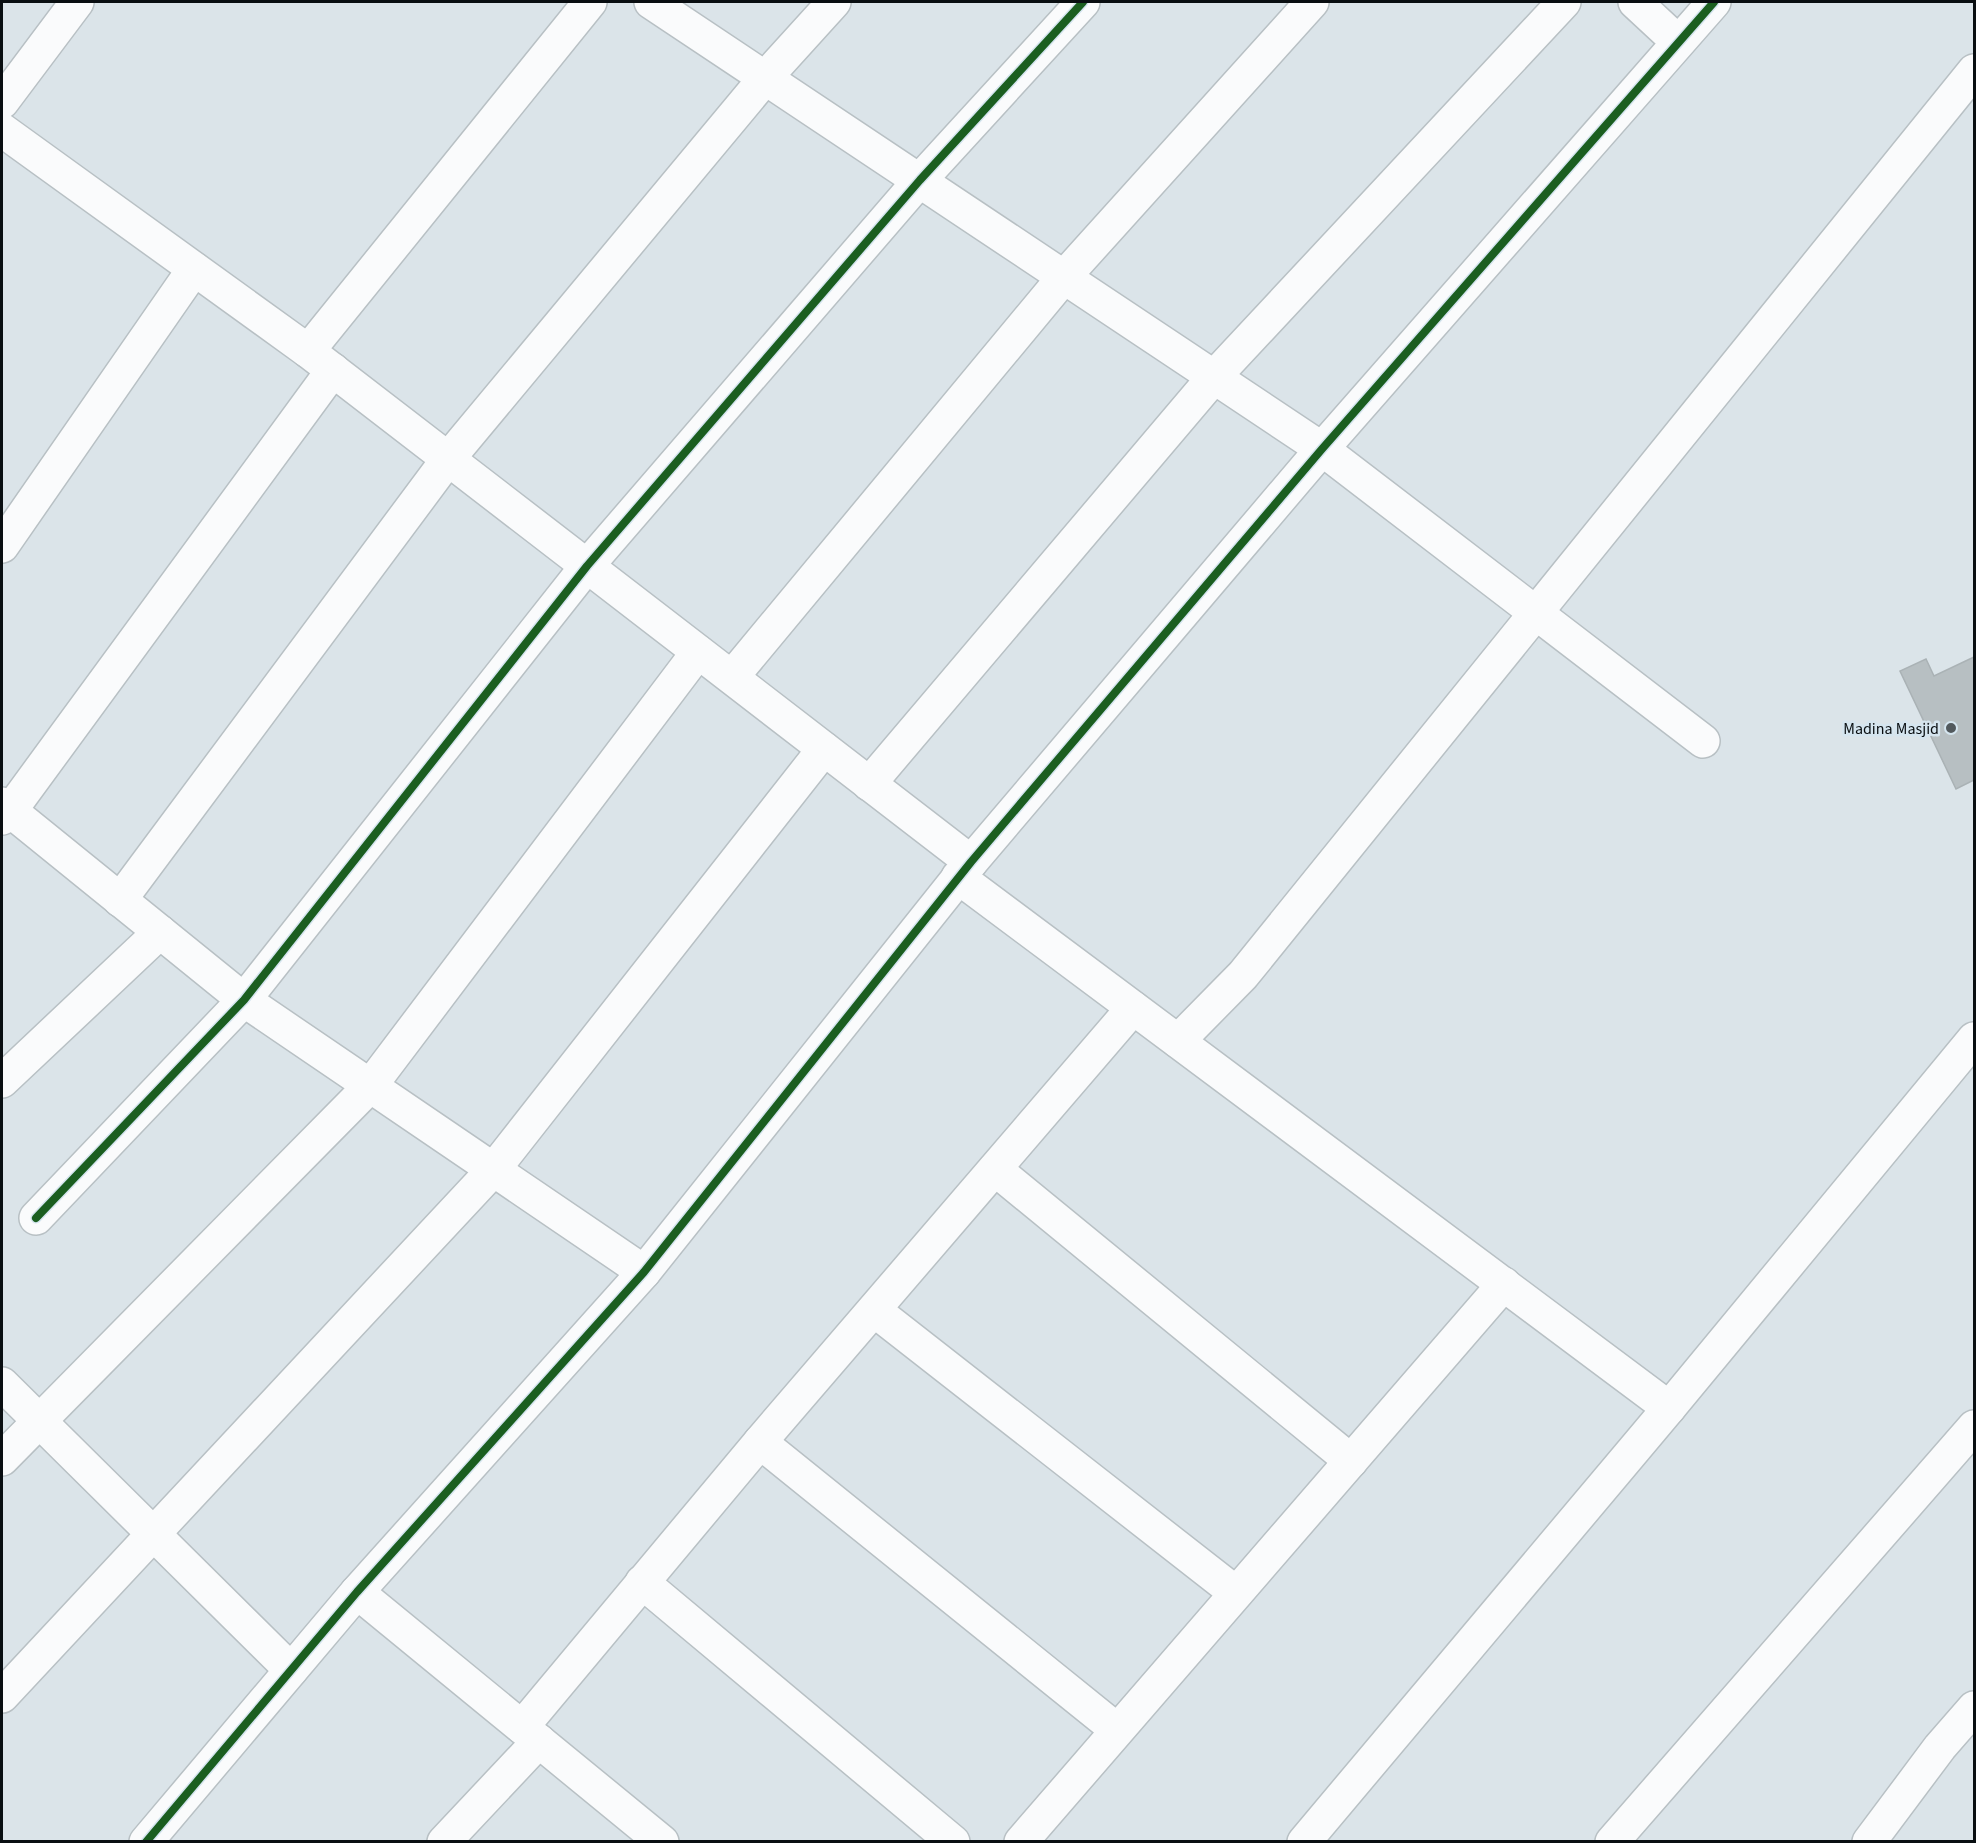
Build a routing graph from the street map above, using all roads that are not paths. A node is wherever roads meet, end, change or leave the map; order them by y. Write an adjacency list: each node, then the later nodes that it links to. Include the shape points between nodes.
1 (76, 2): 13 (street)
2 (590, 2): 18 (street)
3 (651, 2): 12 (street)
4 (834, 2): 12 (street)
5 (1083, 2): 15 (street)
6 (1312, 2): 17 (street)
7 (1564, 2): 20 (street)
8 (1635, 2): 10 (street)
9 (1714, 2): 10 (street)
10 (1677, 41): 21 (street)
11 (1974, 71): 25 (street)
12 (766, 77): 15 (street); 22 (street)
13 (2, 102)
14 (2, 130): 16 (street)
15 (920, 180): 17 (street); 24 (street)
16 (194, 269): 18 (street); 23 (street)
17 (1064, 277): 20 (street); 27 (street)
18 (308, 351): 19 (street)
19 (333, 370): 22 (street); 31 (street)
20 (1214, 377): 21 (street); 30 (street)
21 (1322, 448): 25 (street); 32 (street)
22 (448, 459): 24 (street); 33 (street)
23 (2, 546)
24 (587, 566): 26 (street); 35 (street)
25 (1536, 612): 28 (street); 37 (street, via 1243,975)
26 (698, 652): 27 (street); 40 (street)
27 (732, 677): 29 (street)
28 (1703, 741)
29 (824, 749): 30 (street); 41 (street)
30 (869, 784): 32 (street)
31 (4, 811): 33 (street)
32 (964, 870): 36 (street); 44 (street)
33 (120, 900): 34 (street)
34 (160, 932): 35 (street); 39 (street)
35 (244, 1000): 40 (street); 43 (street)
36 (1133, 1008): 37 (street); 42 (street)
37 (1178, 1041): 45 (street)
38 (1964, 1050): 48 (street)
39 (2, 1081)
40 (371, 1084): 41 (street); 49 (street)
41 (494, 1169): 44 (street); 54 (street)
42 (995, 1169): 46 (street); 53 (street)
43 (36, 1218)
44 (644, 1272): 56 (street)
45 (1504, 1284): 48 (street); 53 (street)
46 (874, 1310): 51 (street); 57 (street)
47 (2, 1384): 49 (street)
48 (1669, 1408): 68 (street)
49 (39, 1421): 52 (street); 54 (street)
50 (1974, 1427): 69 (street)
51 (760, 1442): 55 (street); 61 (street)
52 (2, 1459)
53 (1351, 1461): 57 (street)
54 (153, 1533): 58 (street); 59 (street)
55 (642, 1582): 62 (street); 66 (street)
56 (357, 1592): 58 (street); 62 (street)
57 (1236, 1593): 61 (street)
58 (291, 1670): 63 (street)
59 (2, 1696)
60 (1974, 1708): 70 (street)
61 (1117, 1730): 67 (street)
62 (530, 1734): 64 (street); 65 (street)
63 (146, 1842)
64 (444, 1842)
65 (662, 1842)
66 (953, 1842)
67 (1021, 1842)
68 (1304, 1842)
69 (1612, 1842)
70 (1869, 1842)

